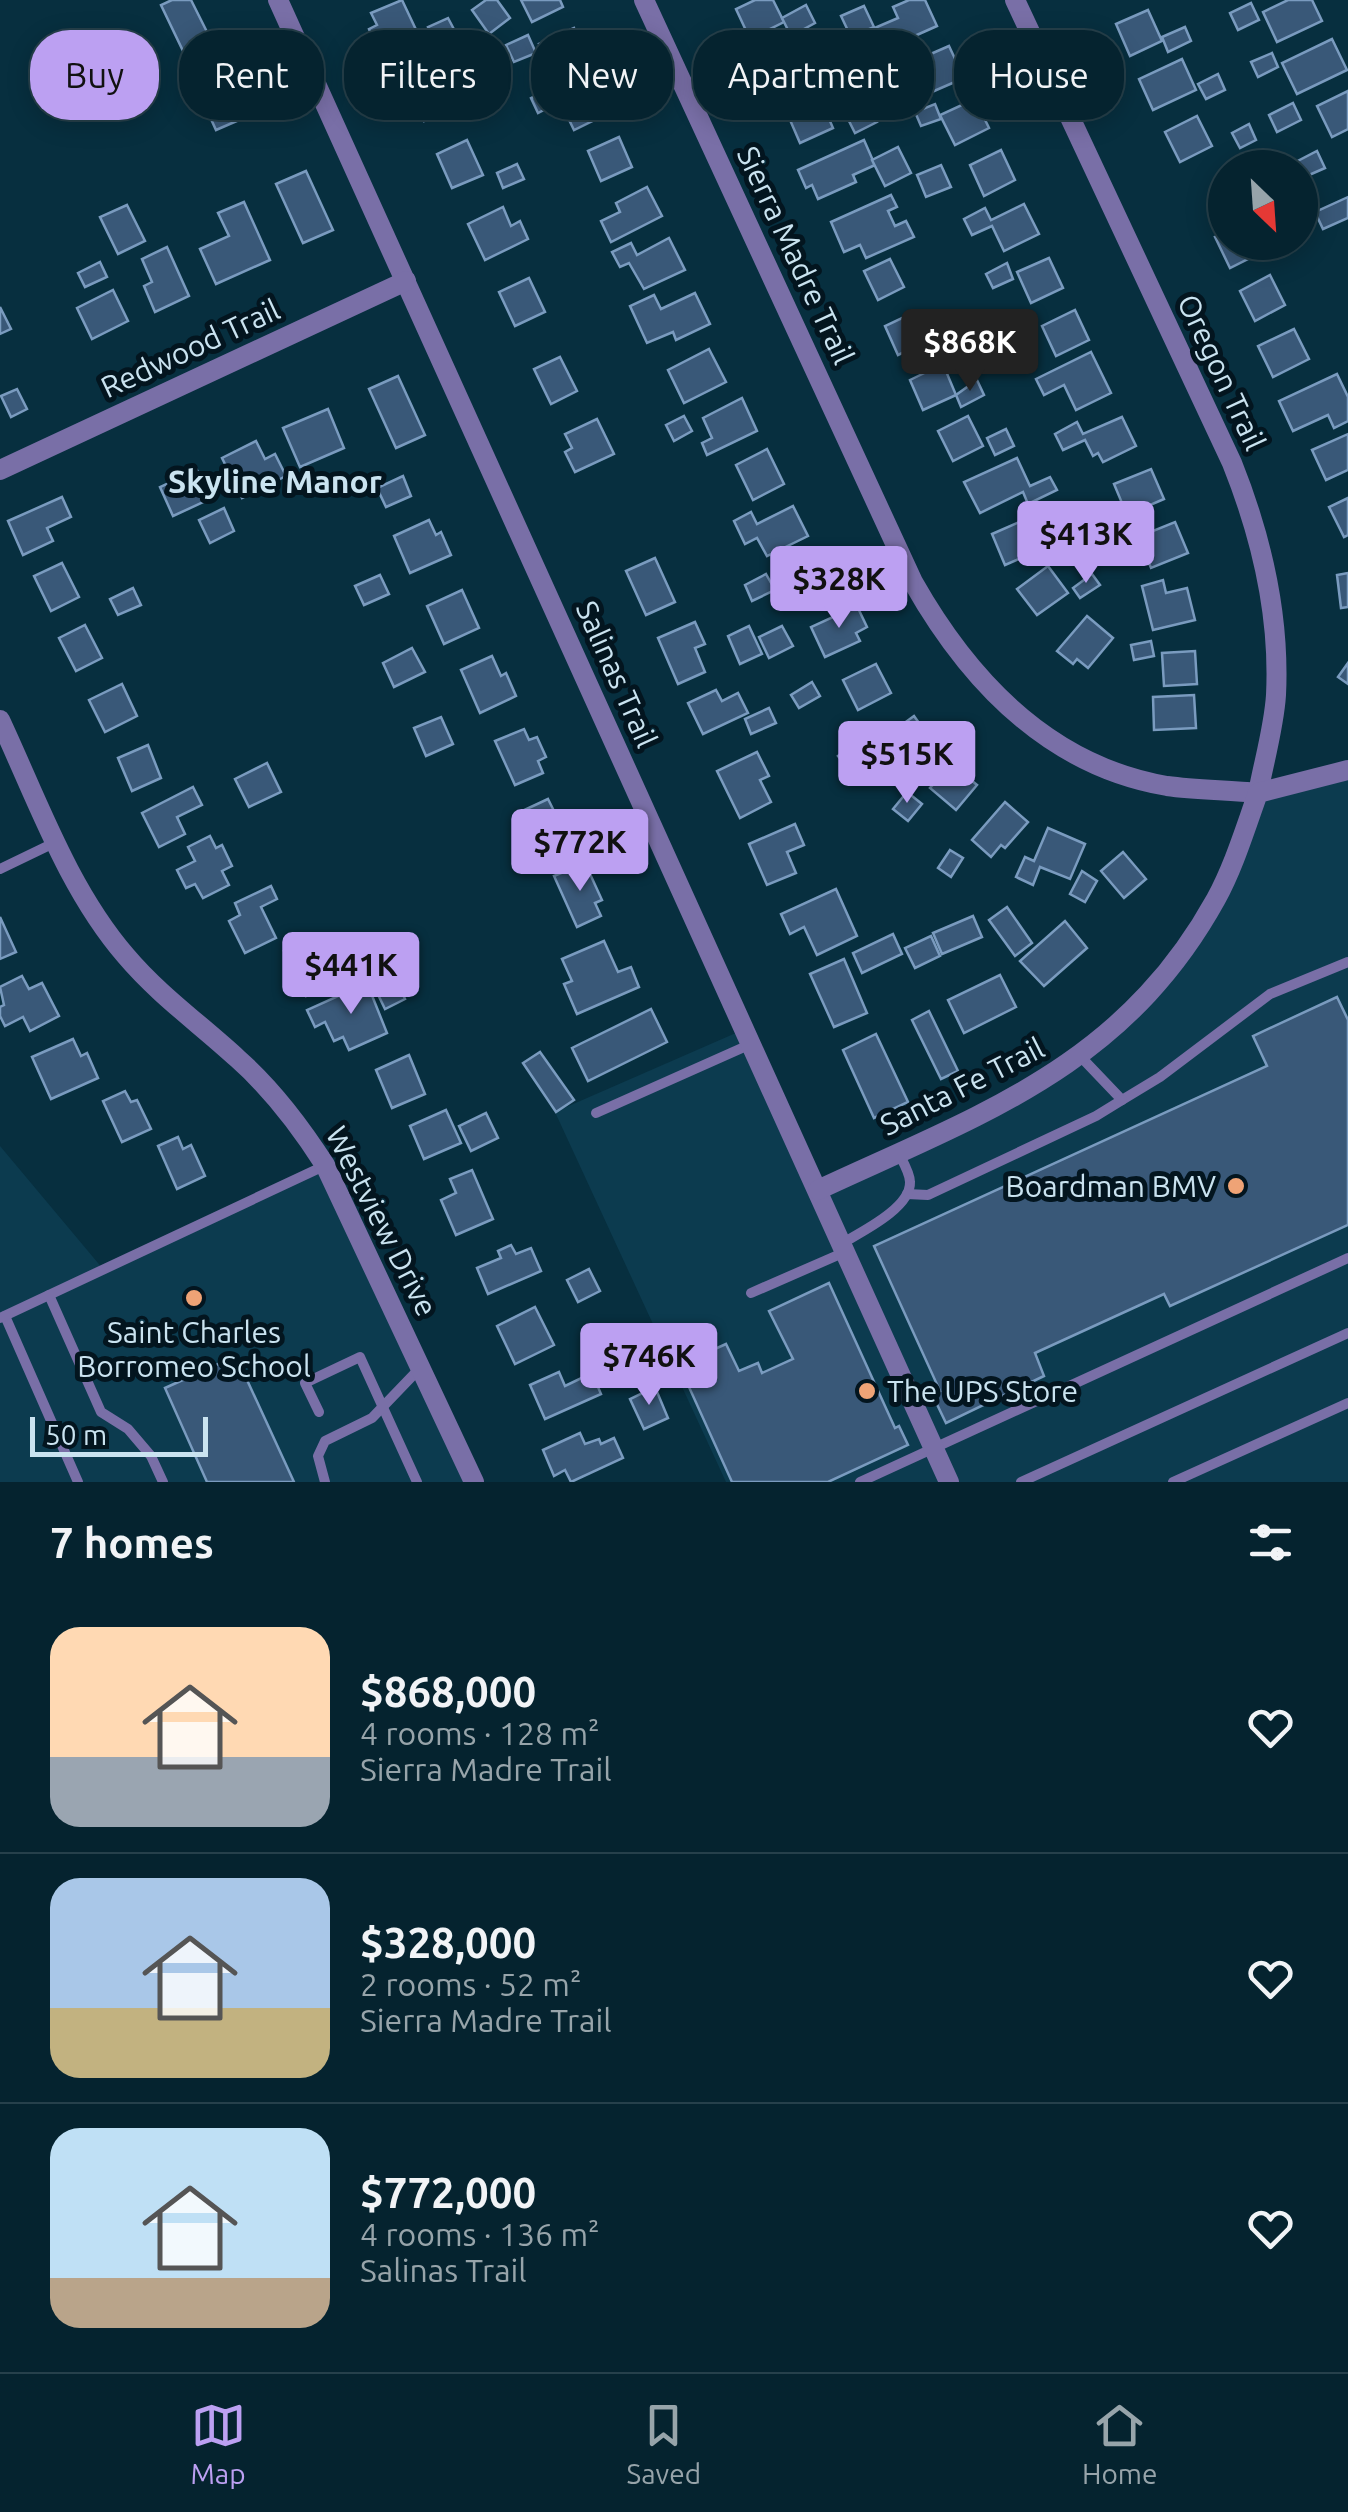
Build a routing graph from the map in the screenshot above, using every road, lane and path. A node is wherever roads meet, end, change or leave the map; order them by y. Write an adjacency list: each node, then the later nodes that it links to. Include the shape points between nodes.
1 (278, 0): 4 (street, Salinas Trail)
2 (644, 0): 8 (street, Sierra Madre Trail, via 913,582 959,655 1018,718 1090,761 1166,786)
3 (1016, 0): 8 (street, Oregon Trail, via 1232,463 1258,534 1273,609 1276,698)
4 (406, 282): 5 (street, Redwood Trail); 12 (street, Salinas Trail)
5 (0, 470)
6 (0, 720): 9 (street, Westview Drive)
7 (1348, 770): 8 (street)
8 (1258, 793): 13 (street, Santa Fe Trail, via 1203,922 1138,1006)
9 (56, 842): 10 (lane); 17 (street, Westview Drive, via 123,953 269,1088)
10 (0, 869)
11 (1348, 962): 14 (lane, via 1270,994)
12 (752, 1044): 15 (lane); 18 (street, Salinas Trail)
13 (1080, 1056): 14 (lane); 16 (street, Santa Fe Trail, via 1019,1096)
14 (1122, 1100): 19 (lane, via 928,1195)
15 (596, 1112)
16 (898, 1152): 18 (street, Santa Fe Trail); 19 (lane, via 910,1181)
17 (325, 1165): 23 (lane); 26 (street, Westview Drive)
18 (818, 1190): 20 (street, Salinas Trail)
19 (907, 1194): 20 (lane)
20 (843, 1248): 22 (lane); 30 (street, Salinas Trail)
21 (1348, 1258): 30 (lane)
22 (751, 1293)
23 (49, 1295): 24 (lane); 32 (lane, via 102,1412 128,1428)
24 (2, 1317): 31 (lane)
25 (1348, 1333): 38 (lane)
26 (421, 1367): 28 (lane); 35 (street, Westview Drive)
27 (1348, 1403): 39 (lane)
28 (382, 1406): 29 (lane, via 360,1357 305,1383); 33 (lane, via 326,1441 318,1456); 34 (lane)
29 (318, 1412)
30 (934, 1450): 36 (lane); 37 (street, Salinas Trail)
31 (78, 1482)
32 (163, 1482)
33 (325, 1482)
34 (418, 1482)
35 (474, 1482)
36 (860, 1482)
37 (949, 1482)
38 (1020, 1482)
39 (1174, 1482)

